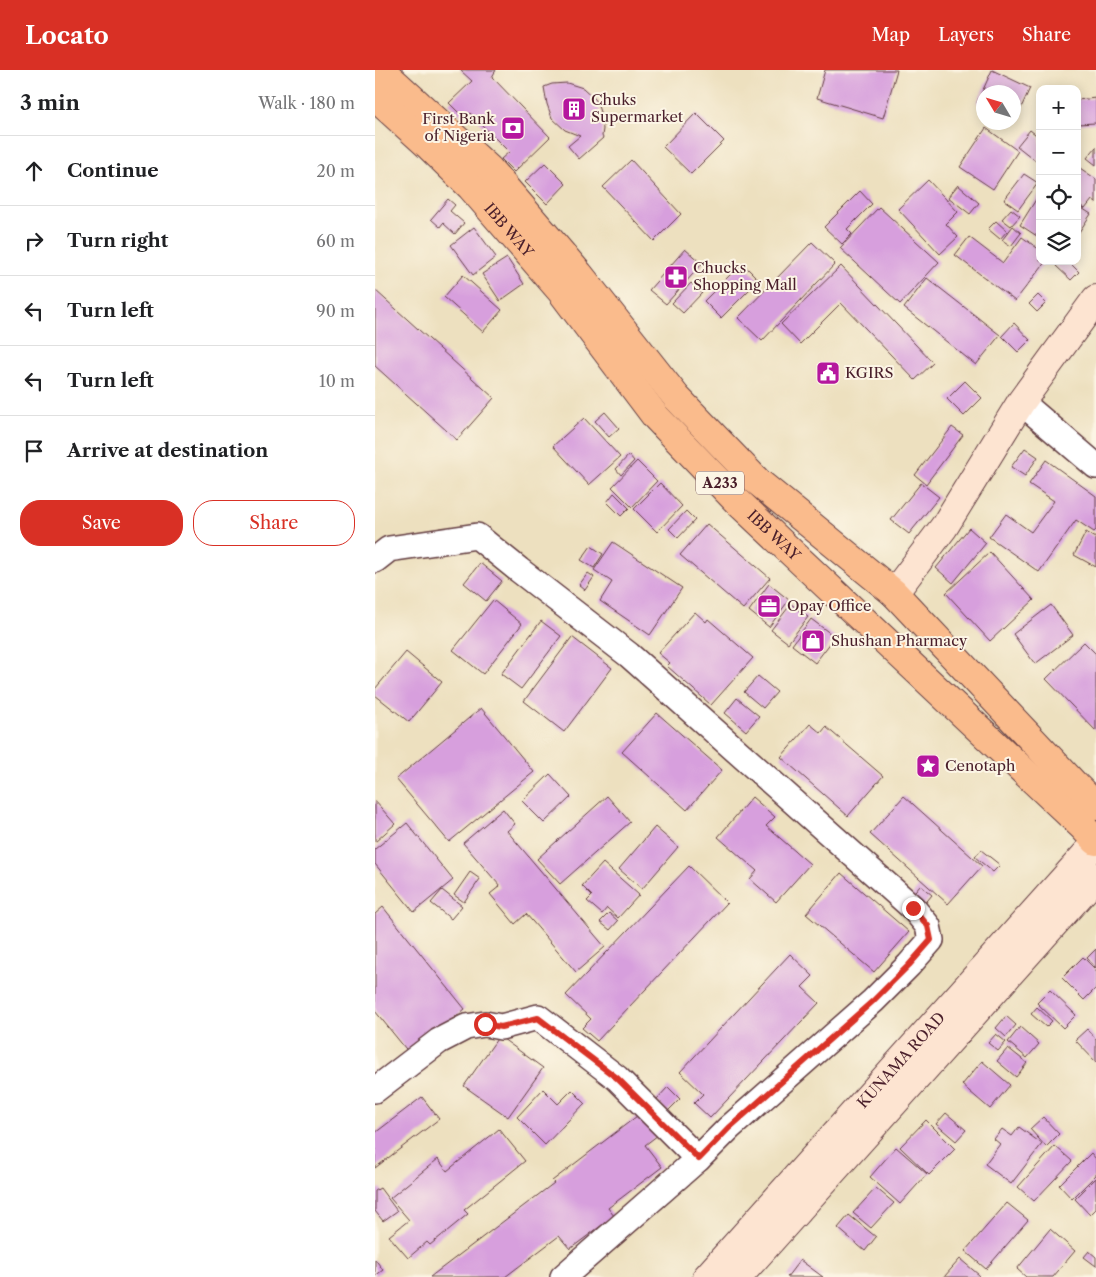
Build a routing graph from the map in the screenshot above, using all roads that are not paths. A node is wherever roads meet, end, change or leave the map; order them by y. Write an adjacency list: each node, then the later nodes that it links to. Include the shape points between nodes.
1 (381, 70): 7 (highway, A233, via 489,169 579,274 677,398 757,481)
2 (375, 97): 9 (highway, IBB WAY / A233, via 471,187 561,291 656,417 737,502)
3 (1096, 299): 4 (main road)
4 (1021, 402): 5 (street); 7 (main road, via 944,527)
5 (1096, 466)
6 (375, 560): 12 (street, via 389,549 477,536 629,655 913,908 928,926 931,940 909,965)
7 (893, 592): 8 (highway, A233)
8 (1096, 806)
9 (1096, 842): 14 (main road, KUNAMA ROAD)
10 (1096, 877): 15 (main road, KUNAMA ROAD)
11 (375, 1090): 12 (street, via 439,1041 466,1027 485,1024 501,1027 538,1018 617,1078)
12 (699, 1159): 13 (street)
13 (563, 1277)
14 (707, 1277)
15 (738, 1277)

